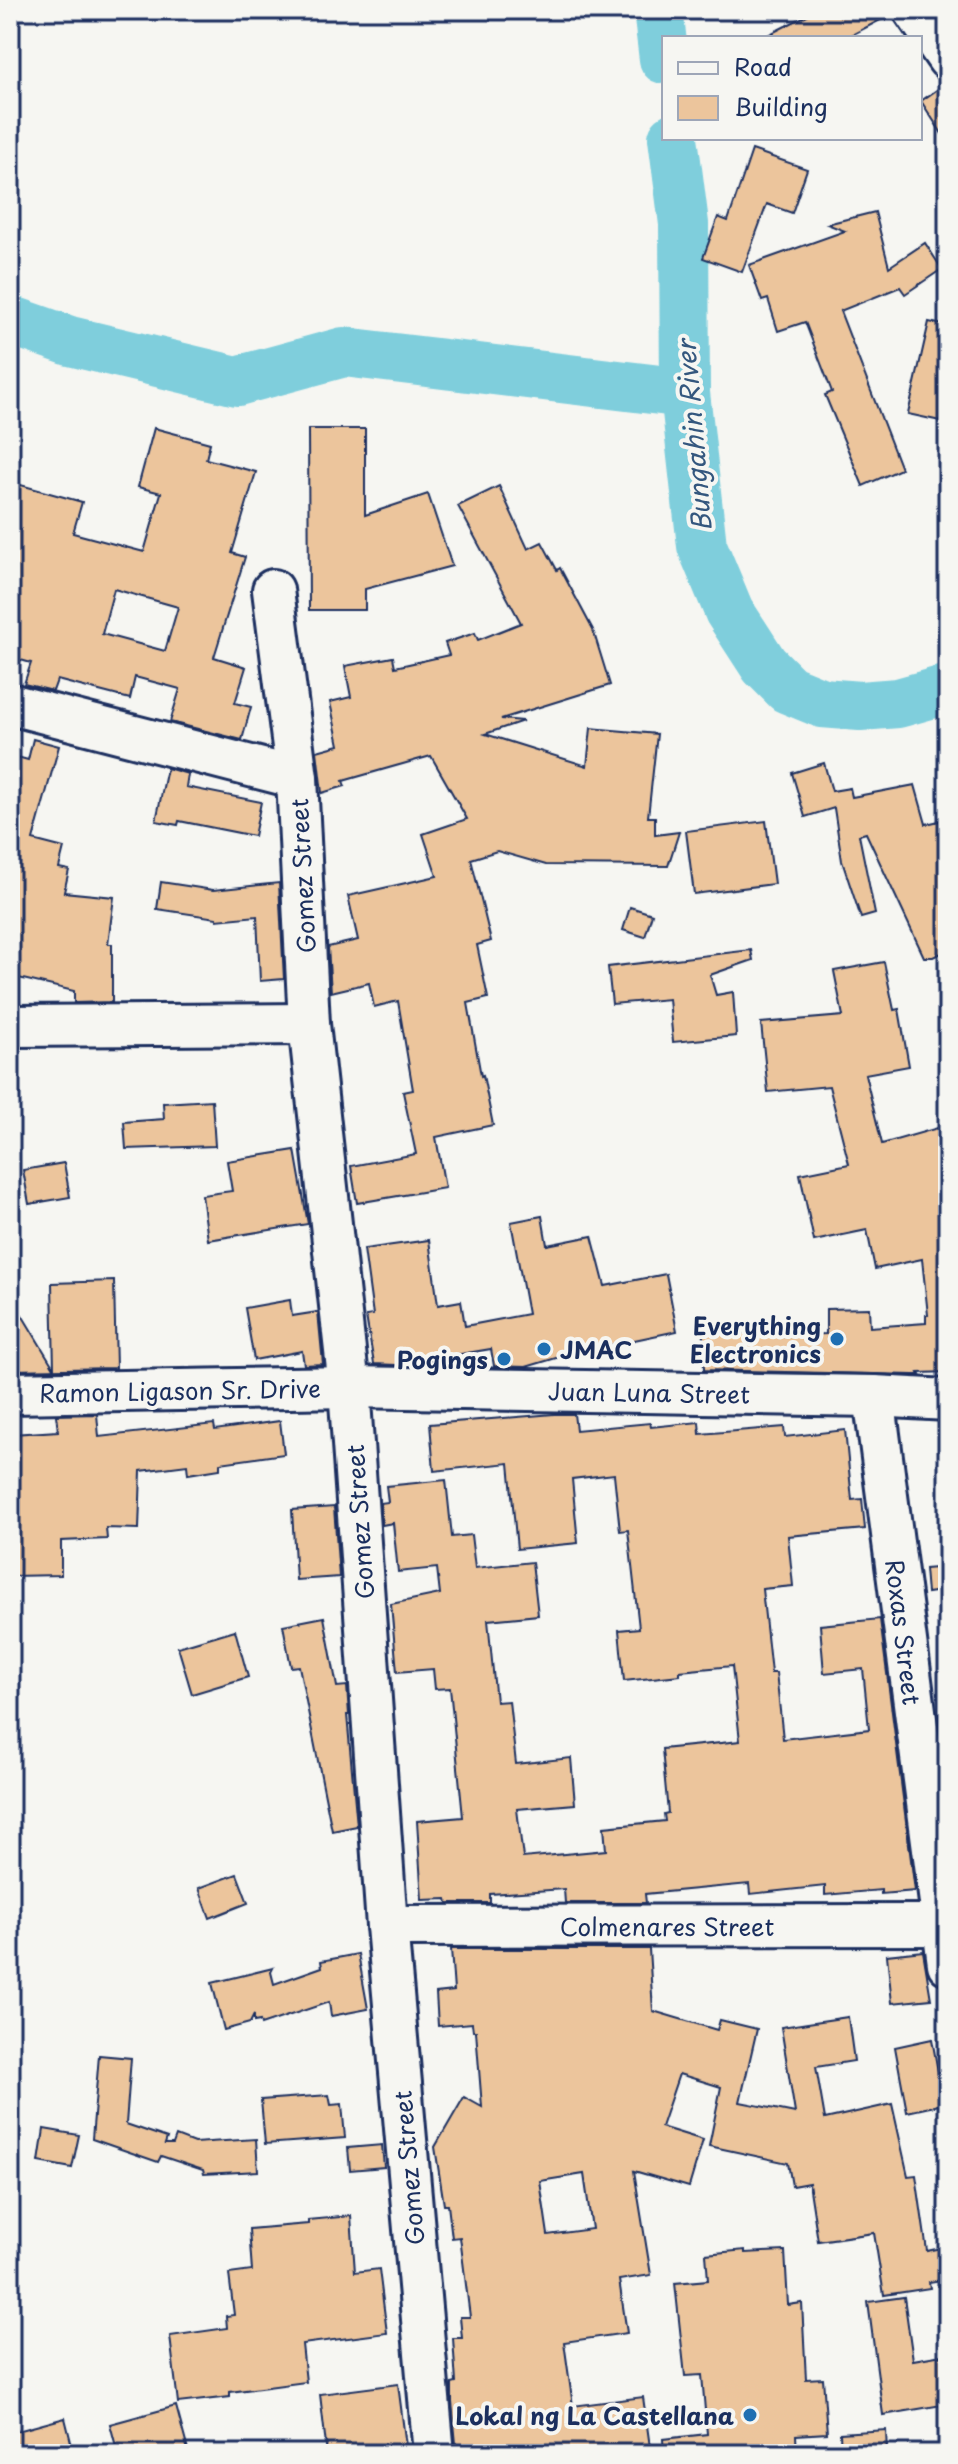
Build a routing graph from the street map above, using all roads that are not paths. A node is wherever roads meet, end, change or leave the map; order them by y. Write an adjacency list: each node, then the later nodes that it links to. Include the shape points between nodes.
1 (914, 10): 2 (street)
2 (948, 59)
3 (273, 590): 5 (street, Gomez Street)
4 (10, 704): 5 (street)
5 (297, 778): 6 (street, Gomez Street)
6 (309, 1024): 7 (street); 8 (street, Gomez Street)
7 (10, 1026)
8 (349, 1387): 9 (street, Ramon Ligason Sr. Drive); 10 (street, Juan Luna Street); 12 (street, Gomez Street)
9 (10, 1393)
10 (874, 1396): 11 (street, Juan Luna Street); 13 (street, Roxas Street)
11 (948, 1400)
12 (387, 1926): 13 (street, Colmenares Street); 14 (street, Gomez Street)
13 (946, 1938)
14 (434, 2454)

